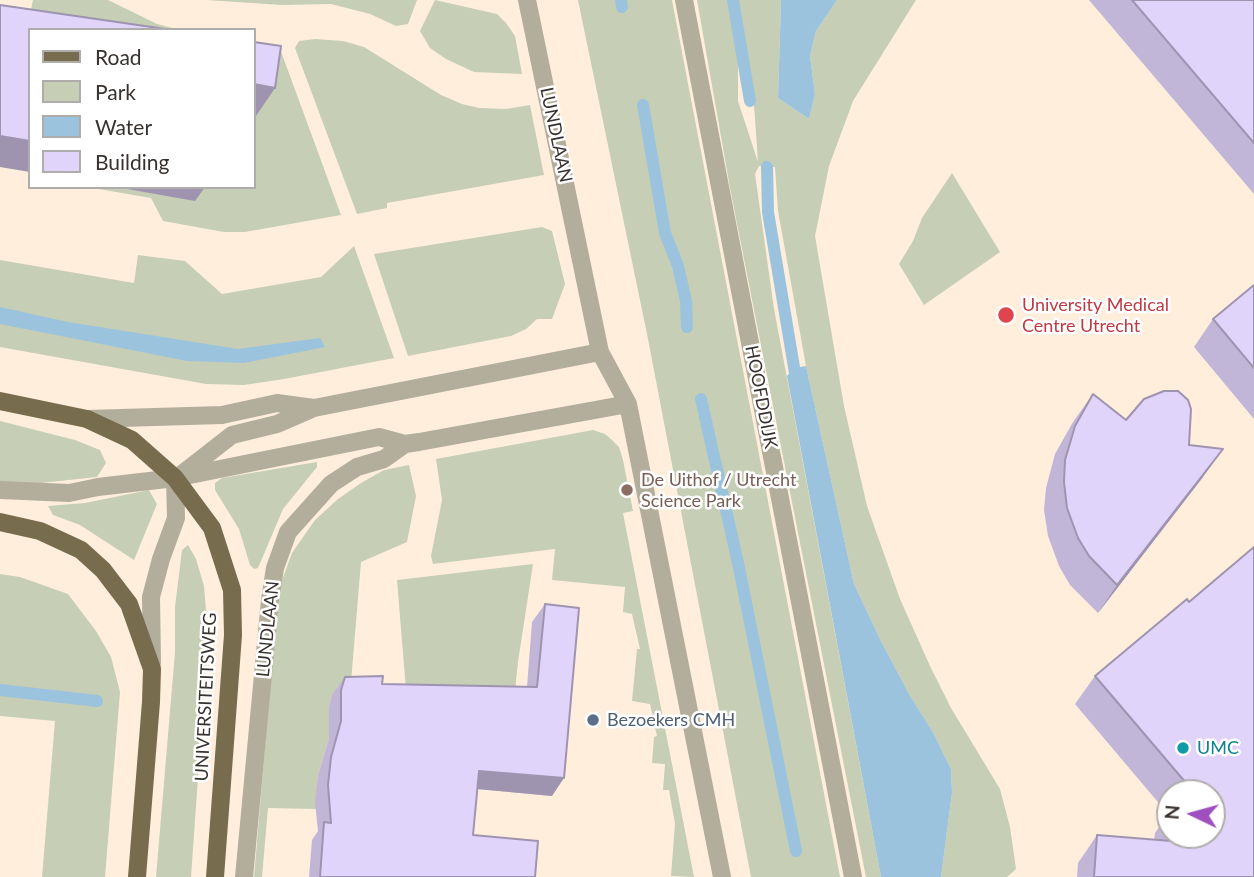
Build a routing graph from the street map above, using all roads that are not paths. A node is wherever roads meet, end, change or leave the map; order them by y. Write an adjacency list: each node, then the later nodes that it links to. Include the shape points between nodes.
1 (527, 0): 3 (street, LUNDLAAN)
2 (684, 0): 17 (street, HOOFDDIJK)
3 (600, 352): 5 (street, LUNDLAAN); 6 (street)
4 (0, 401): 7 (main road, UNIVERSITEITSWEG)
5 (628, 404): 8 (street, LUNDLAAN); 16 (street, LUNDLAAN)
6 (314, 408): 7 (street, via 277,403 222,415); 9 (street, via 277,424 232,435)
7 (87, 419): 9 (main road, UNIVERSITEITSWEG, via 132,440)
8 (405, 444): 9 (street, LUNDLAAN, via 379,437); 15 (street, LUNDLAAN, via 331,484 288,532 270,600)
9 (175, 478): 10 (street, LUNDLAAN, via 69,493); 12 (street, via 176,518 151,597); 14 (main road, UNIVERSITEITSWEG, via 212,528 232,590 233,635)
10 (0, 490)
11 (0, 522): 12 (main road, via 40,531 69,544 103,570 129,604)
12 (152, 669): 13 (main road)
13 (137, 877)
14 (215, 877)
15 (244, 877)
16 (722, 877)
17 (853, 877)

